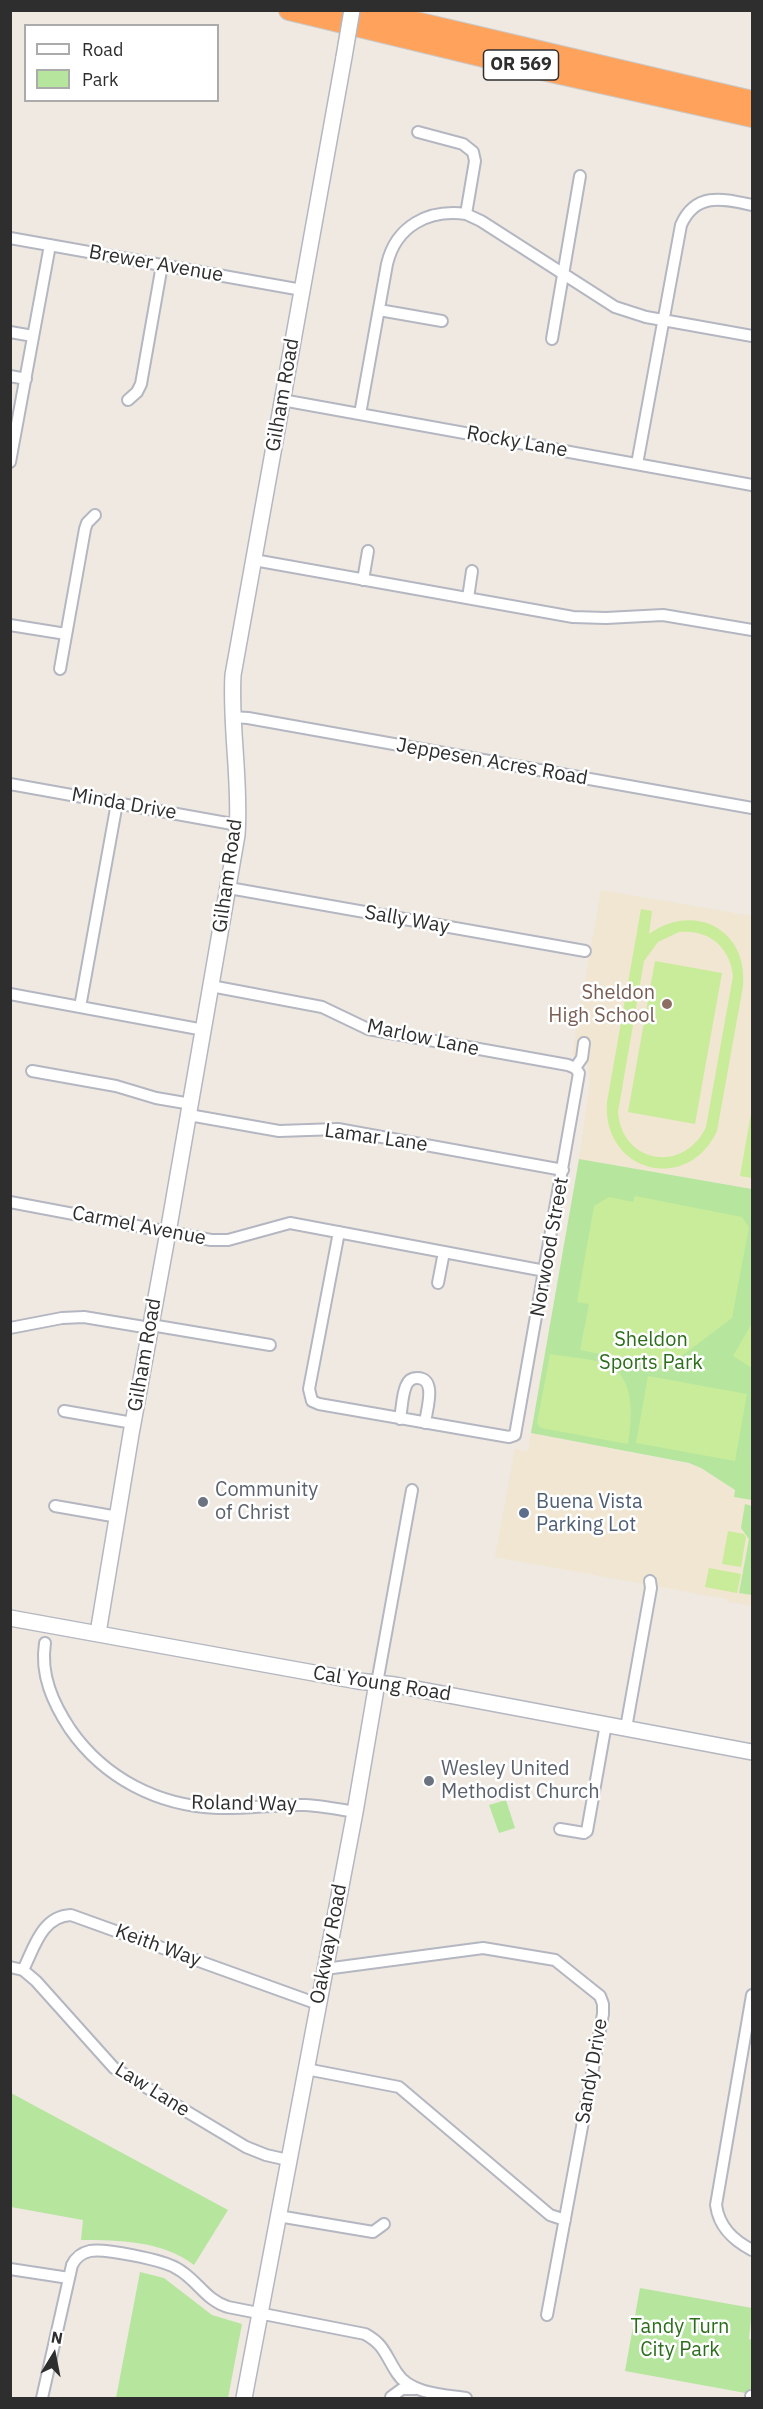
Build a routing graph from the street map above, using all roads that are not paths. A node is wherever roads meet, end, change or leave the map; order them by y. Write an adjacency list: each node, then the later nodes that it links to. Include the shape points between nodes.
1 (289, 10): 5 (highway, OR 569)
2 (352, 10): 14 (street, Gilham Road, bridge)
3 (365, 10): 4 (highway, OR 569)
4 (753, 101)
5 (753, 117)
6 (418, 132): 9 (street, via 464,144 473,152)
7 (580, 176): 13 (street)
8 (753, 205): 16 (street, via 716,199 697,205 687,214 678,235)
9 (466, 214): 13 (street); 15 (street, via 432,215 402,233 391,251)
10 (10, 238): 11 (street, Brewer Avenue)
11 (50, 245): 12 (street, Brewer Avenue); 19 (street)
12 (162, 265): 14 (street, Brewer Avenue); 24 (street, via 141,384)
13 (563, 274): 16 (street, via 615,307); 21 (street)
14 (302, 290): 25 (street, Gilham Road)
15 (379, 310): 17 (street); 26 (street)
16 (663, 320): 20 (street); 28 (street)
17 (442, 321)
18 (10, 332): 19 (street)
19 (33, 336): 23 (street)
20 (753, 336)
21 (552, 339)
22 (10, 376): 23 (street)
23 (26, 379): 27 (street)
24 (128, 400)
25 (282, 400): 26 (street, Rocky Lane); 32 (street, Gilham Road)
26 (360, 414): 28 (street, Rocky Lane)
27 (10, 462)
28 (637, 464): 29 (street, Rocky Lane)
29 (753, 485)
30 (95, 515): 38 (street, via 85,529)
31 (368, 551): 34 (street)
32 (254, 560): 34 (street); 40 (street, Gilham Road, via 233,675)
33 (472, 571): 35 (street)
34 (363, 580): 35 (street)
35 (468, 598): 37 (street, via 573,617 663,615)
36 (10, 625): 38 (street)
37 (753, 630)
38 (66, 634): 39 (street)
39 (60, 669)
40 (232, 717): 43 (street, Jeppesen Acres Road); 44 (street, Gilham Road)
41 (10, 784): 42 (street, Minda Drive)
42 (117, 803): 44 (street, Minda Drive); 49 (street)
43 (753, 808)
44 (238, 825): 45 (street, Gilham Road)
45 (229, 888): 46 (street, Sally Way); 47 (street, Gilham Road)
46 (585, 951)
47 (211, 987): 50 (street, Gilham Road); 52 (street, Marlow Lane, via 325,1008 372,1030)
48 (10, 994): 49 (street)
49 (80, 1007): 50 (street)
50 (204, 1029): 54 (street, Gilham Road)
51 (584, 1043): 52 (street, via 582,1058)
52 (572, 1067): 55 (street, Norwood Street, via 580,1079)
53 (33, 1071): 54 (street, Lamar Lane, via 116,1086)
54 (190, 1110): 55 (street, Lamar Lane, via 279,1131 338,1129); 57 (street, Gilham Road)
55 (563, 1170): 60 (street, Norwood Street)
56 (10, 1202): 57 (street, Carmel Avenue)
57 (168, 1231): 58 (street, Carmel Avenue, via 217,1240 286,1223); 62 (street, Gilham Road)
58 (339, 1232): 59 (street, Carmel Avenue); 66 (street, via 309,1389 311,1399 317,1404)
59 (444, 1252): 60 (street, Carmel Avenue); 61 (street)
60 (545, 1271): 68 (street, Norwood Street, via 516,1434 509,1437)
61 (438, 1283)
62 (150, 1327): 63 (street, via 84,1317); 64 (street); 67 (street, Gilham Road)
63 (10, 1328)
64 (270, 1345)
65 (64, 1411): 67 (street)
66 (400, 1419): 68 (street); 68 (street, via 407,1384 421,1379 428,1383 430,1391)
67 (133, 1423): 71 (street, Gilham Road)
68 (424, 1423)
69 (412, 1490): 76 (street, Oakway Road)
70 (55, 1506): 71 (street)
71 (118, 1516): 74 (street, Gilham Road)
72 (650, 1581): 78 (street)
73 (10, 1618): 74 (street, Cal Young Road)
74 (98, 1634): 76 (street, Cal Young Road)
75 (45, 1643): 80 (street, Roland Way, via 45,1677 66,1723 99,1762 132,1785 167,1800 201,1807 299,1805)
76 (376, 1683): 77 (street, Cal Young Road); 80 (street, Oakway Road)
77 (606, 1724): 78 (street, Cal Young Road); 81 (street, via 587,1831)
78 (626, 1728): 79 (street, Cal Young Road)
79 (753, 1752)
80 (355, 1812): 83 (street, Oakway Road)
81 (560, 1829)
82 (10, 1967): 84 (street)
83 (325, 1969): 86 (street, Oakway Road); 91 (street, Sandy Drive, via 483,1948 555,1960 600,1996 603,2014)
84 (23, 1970): 86 (street, Keith Way, via 46,1925 71,1915); 89 (street, Law Lane, via 114,2068 246,2147)
85 (753, 1995): 87 (street)
86 (318, 2004): 88 (street, Oakway Road)
87 (751, 2016): 93 (street, via 716,2205 727,2231)
88 (306, 2069): 89 (street, Oakway Road); 91 (street, via 399,2086 550,2215)
89 (288, 2160): 90 (street, Oakway Road)
90 (278, 2216): 92 (street, via 373,2232); 96 (street, Oakway Road)
91 (565, 2220): 97 (street, Sandy Drive)
92 (384, 2224)
93 (753, 2250)
94 (10, 2269): 95 (street)
95 (69, 2278): 96 (street, via 75,2260 92,2250 160,2261 178,2269 216,2302); 100 (street)
96 (259, 2314): 98 (street, via 365,2334 381,2346); 101 (street, Oakway Road)
97 (547, 2315)
98 (396, 2372): 99 (street); 102 (street)
99 (424, 2391): 102 (street, via 402,2389); 103 (street)
100 (42, 2398)
101 (244, 2398)
102 (391, 2398)
103 (466, 2398)

